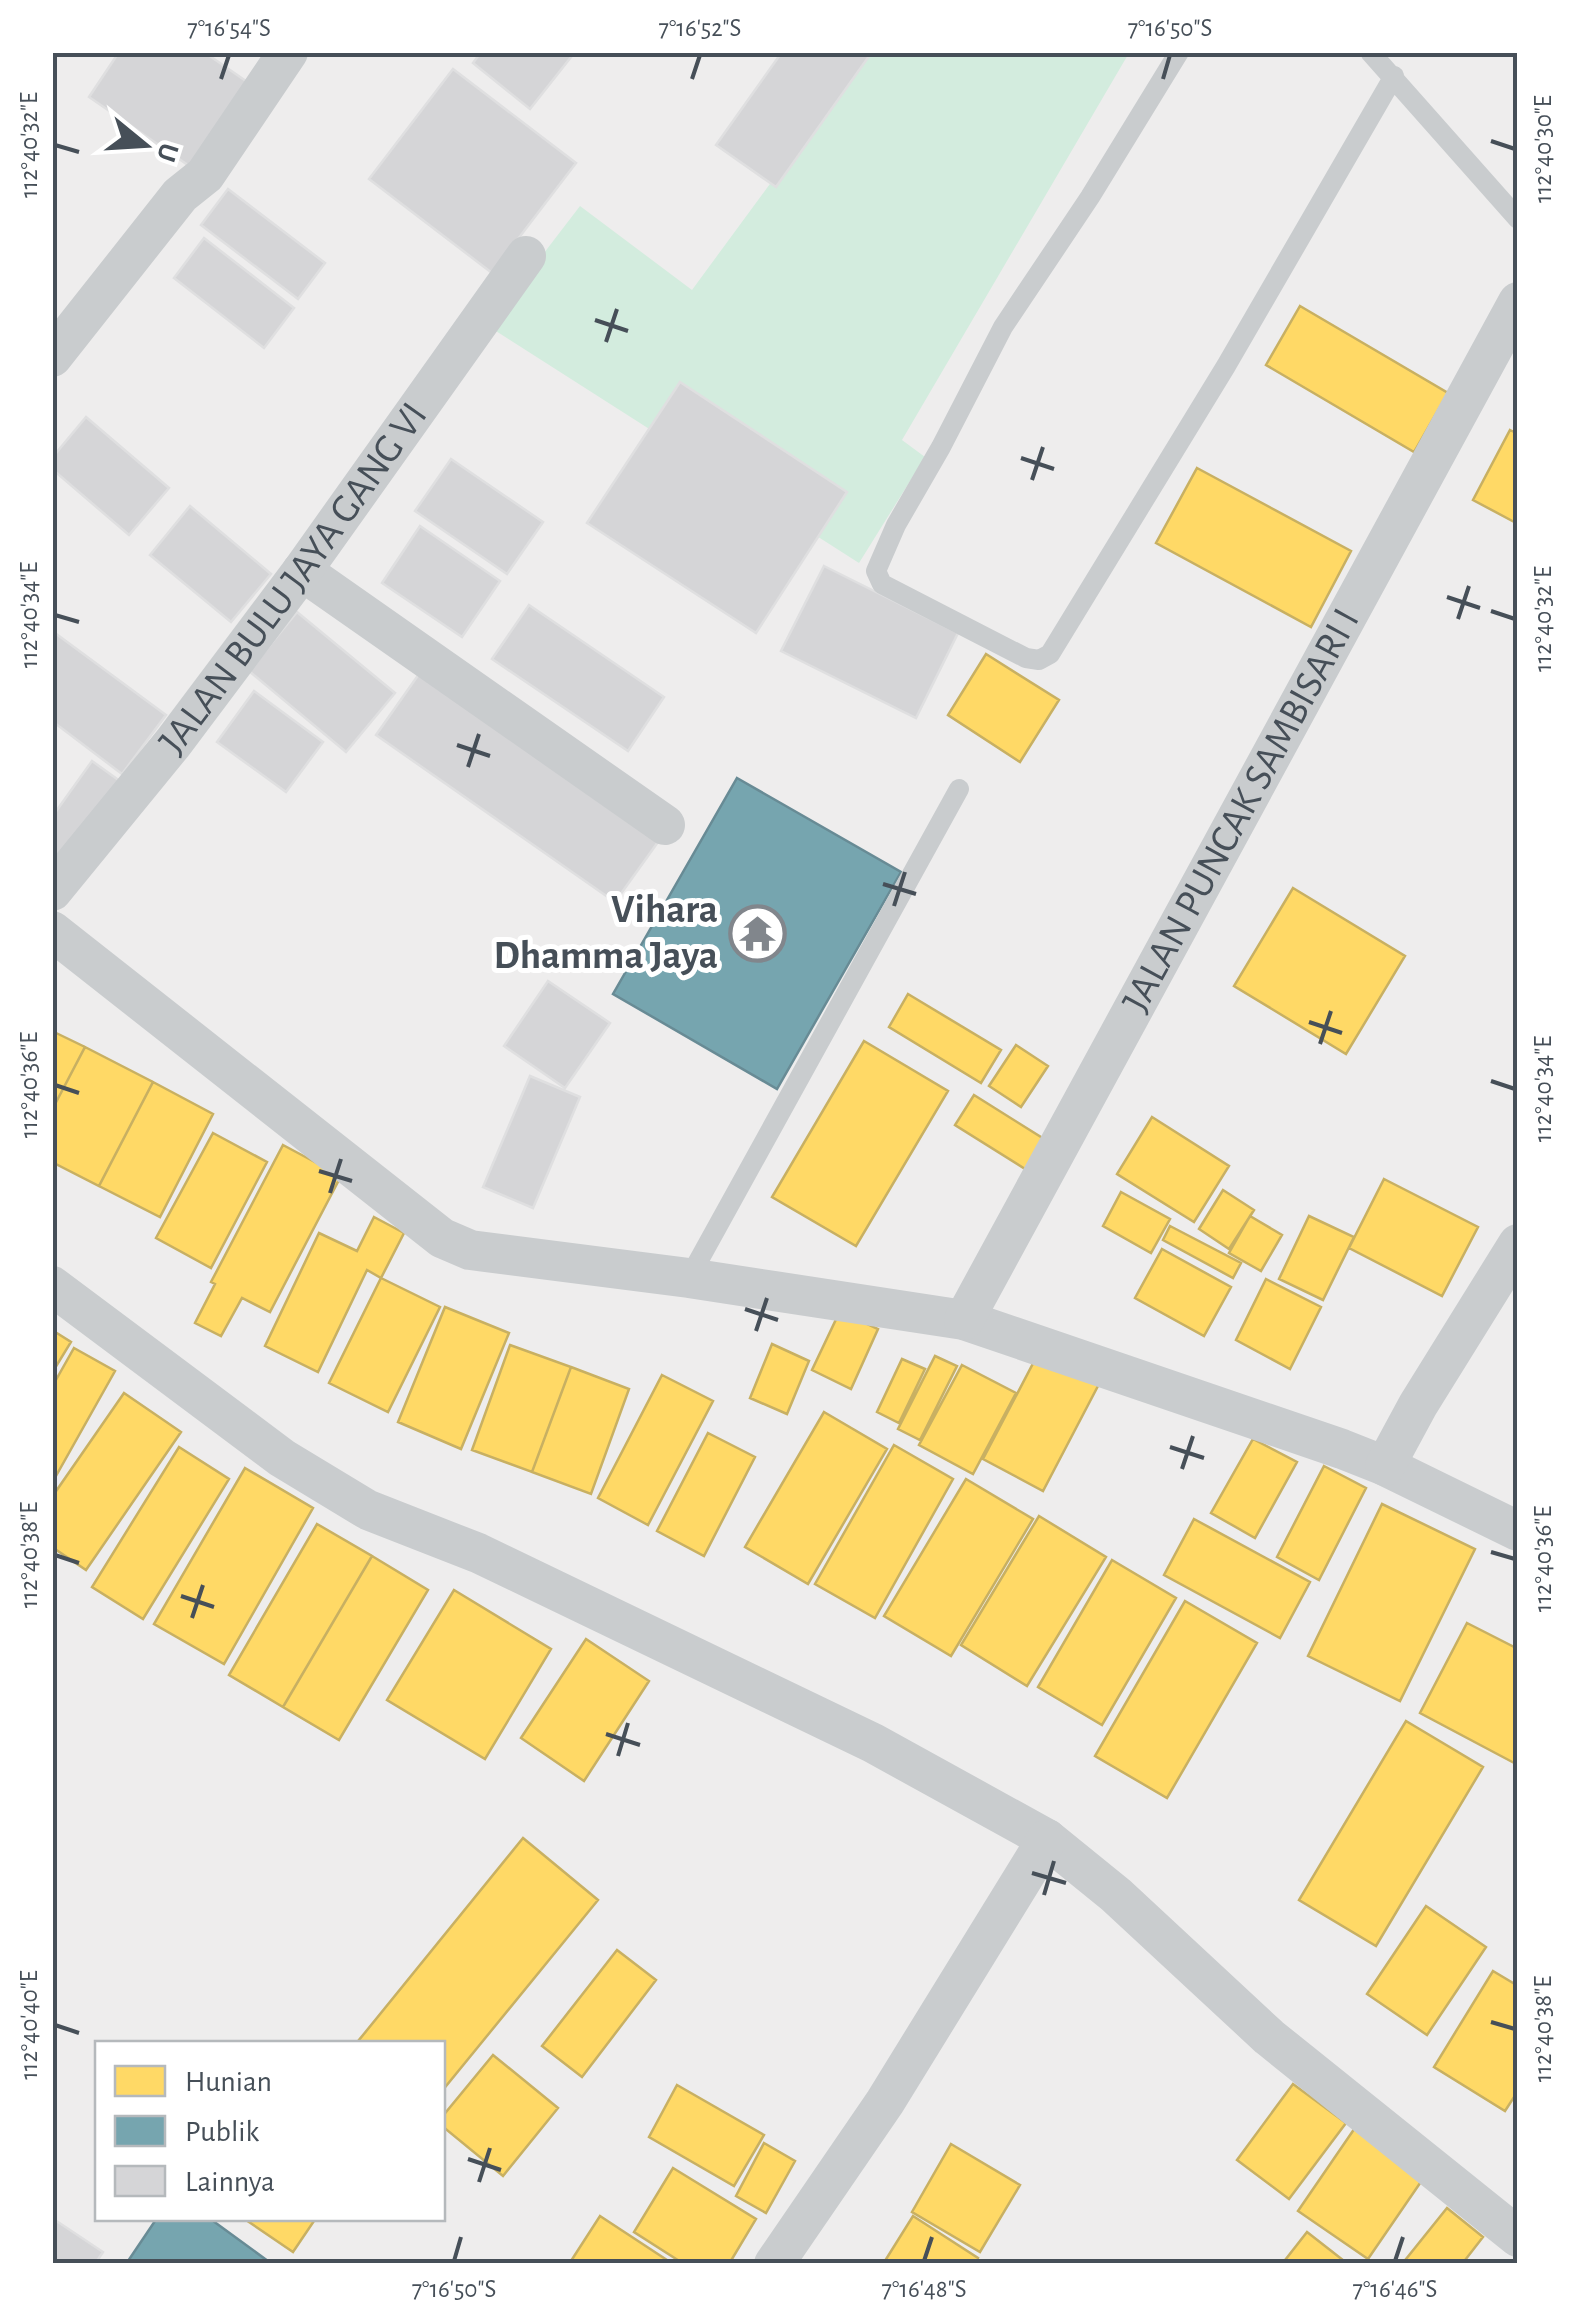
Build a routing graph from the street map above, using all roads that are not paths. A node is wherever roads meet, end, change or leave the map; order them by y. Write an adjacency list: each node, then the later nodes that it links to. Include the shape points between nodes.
1 (288, 52): 8 (street, via 205,175 180,195)
2 (1179, 52): 4 (lane, via 1003,327 879,559 882,584 1026,658 1050,654)
3 (1370, 52): 4 (lane)
4 (1394, 76): 5 (lane)
5 (1518, 218)
6 (526, 256): 9 (street, JALAN BULU JAYA GANG VI)
7 (1518, 302): 17 (street, JALAN PUNCAK SAMBISARI I)
8 (52, 356)
9 (302, 570): 11 (street); 12 (street, JALAN BULU JAYA GANG VI)
10 (959, 789): 15 (lane)
11 (665, 825)
12 (52, 891)
13 (52, 931): 15 (street, via 442,1238 486,1254)
14 (1518, 1244): 18 (street)
15 (689, 1278): 17 (street)
16 (52, 1286): 20 (street, via 282,1458 368,1510 478,1553 838,1726)
17 (964, 1320): 18 (street)
18 (1385, 1466): 19 (street)
19 (1518, 1532)
20 (1047, 1839): 21 (street, via 1270,2037); 22 (street, via 886,2102)
21 (1518, 2238)
22 (774, 2264)

